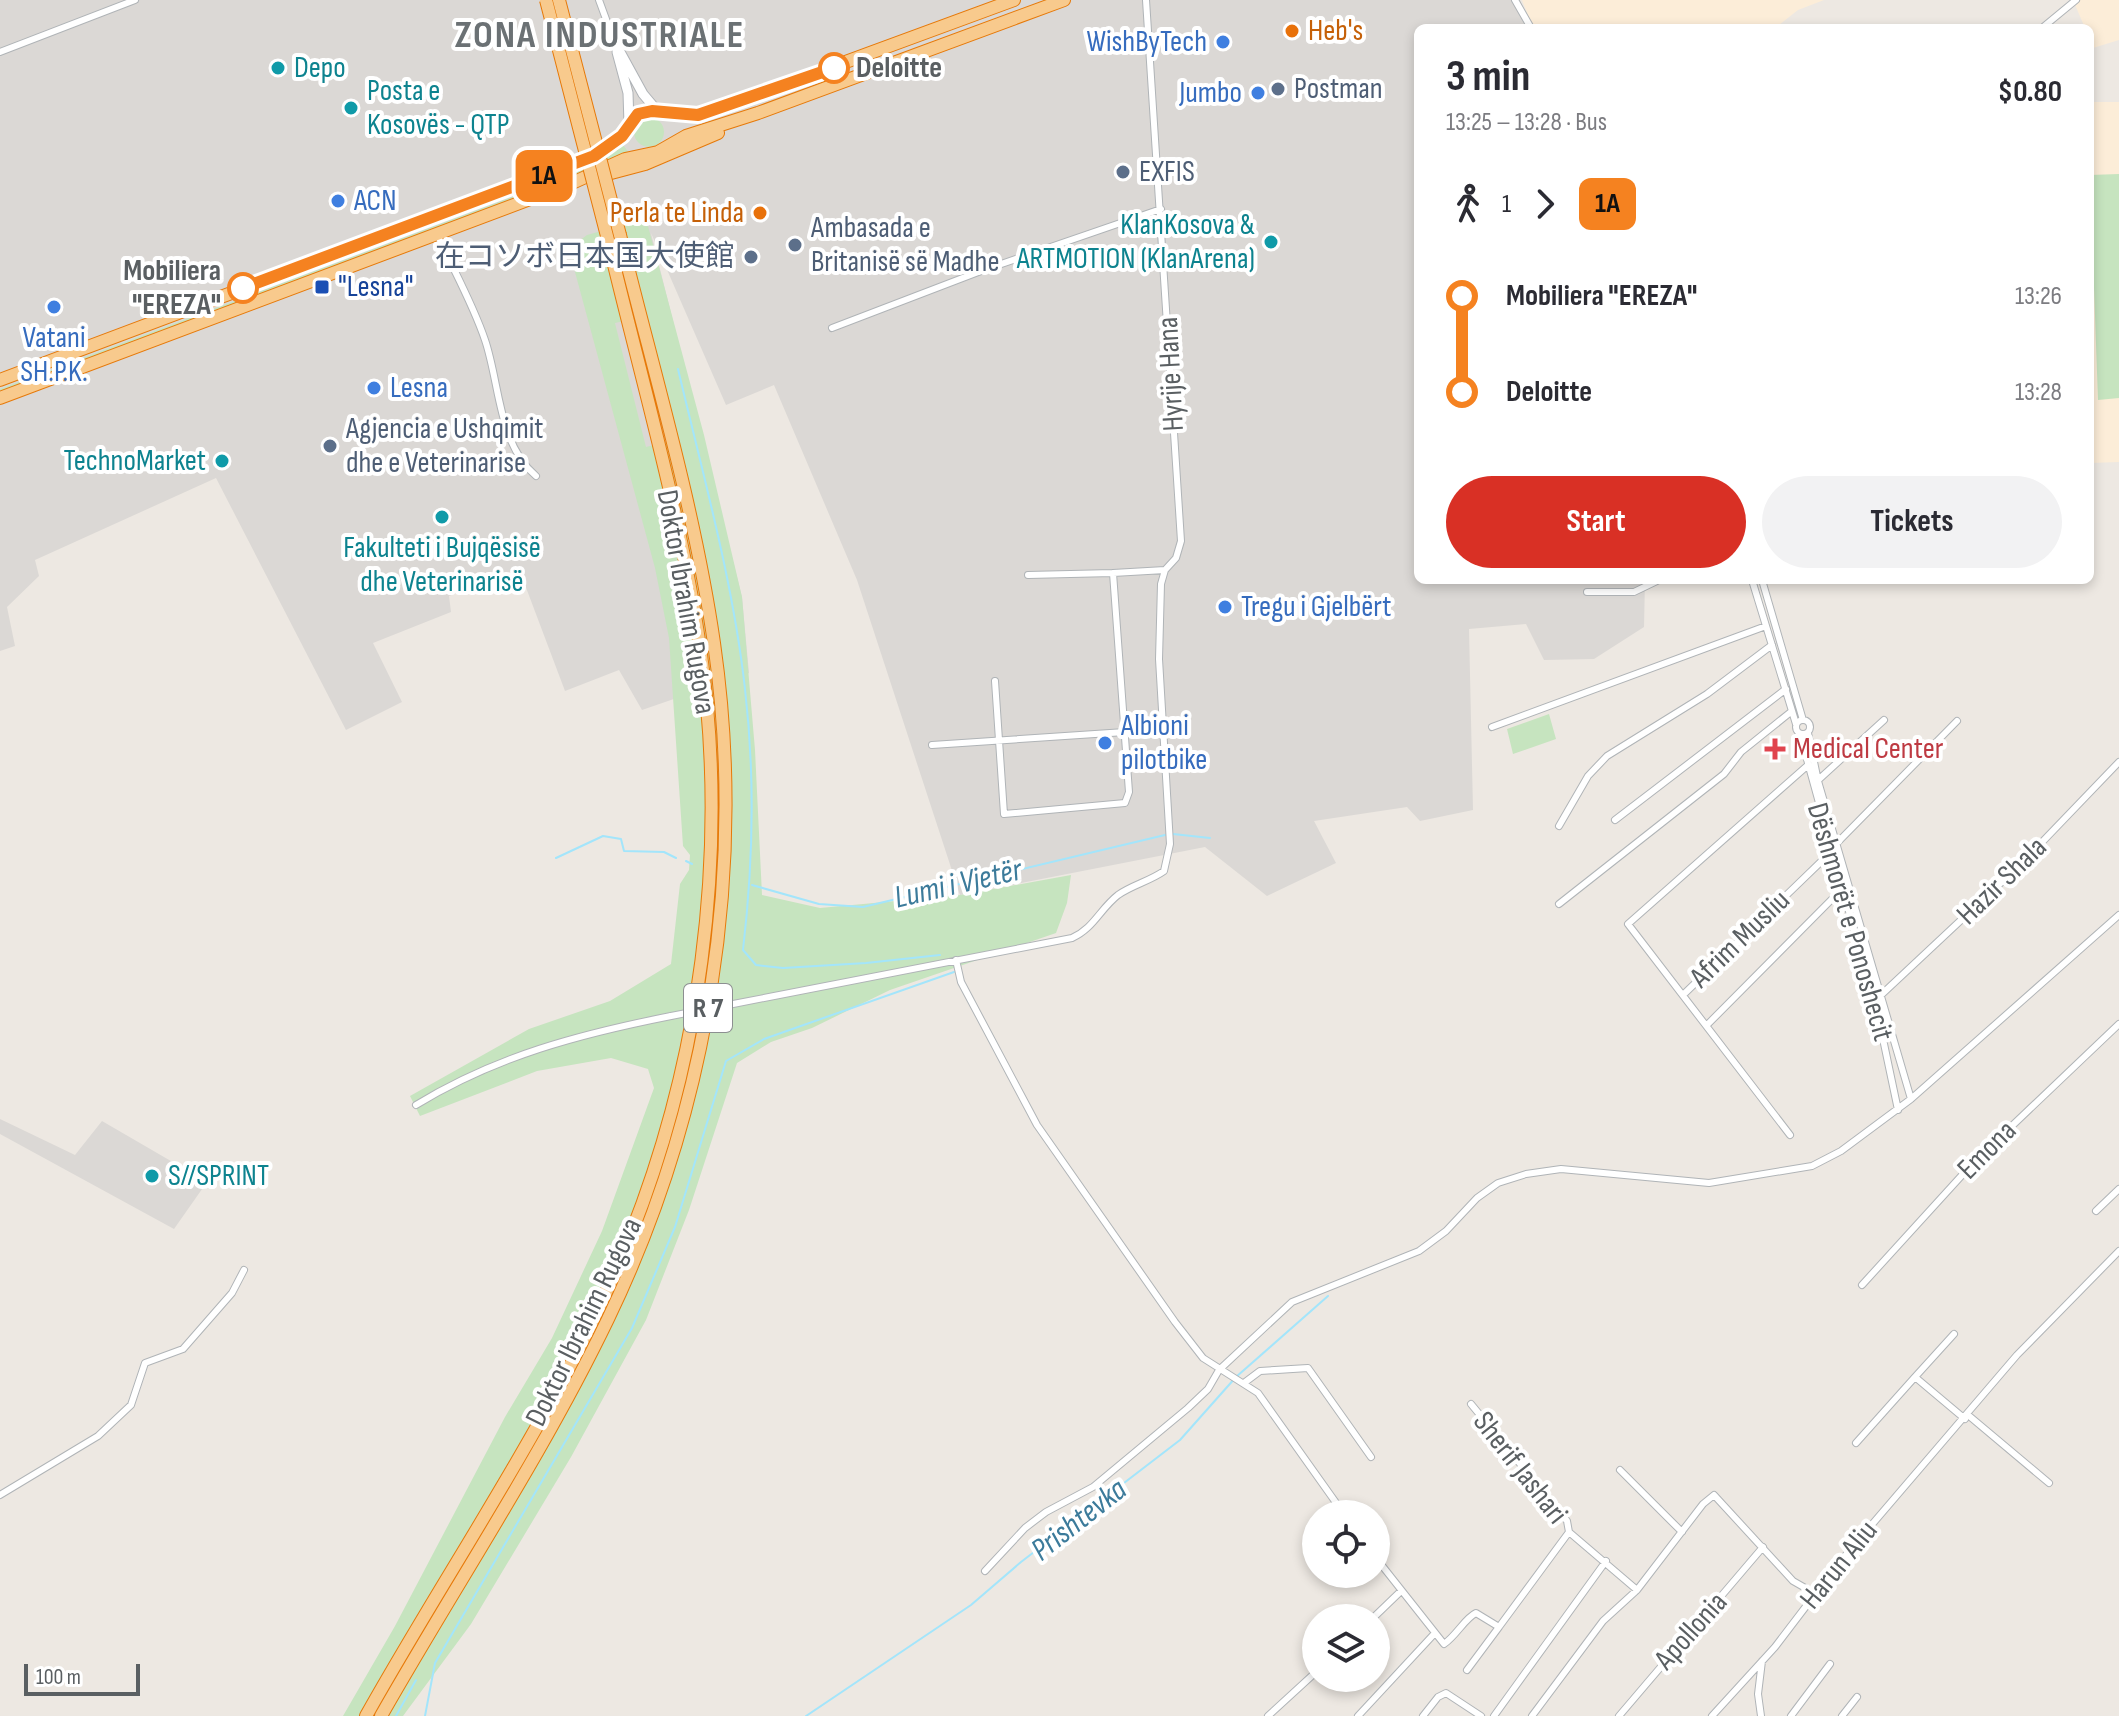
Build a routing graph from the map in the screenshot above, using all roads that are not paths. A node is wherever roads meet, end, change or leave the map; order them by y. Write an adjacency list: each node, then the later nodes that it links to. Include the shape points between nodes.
1 (135, 0): 13 (street)
2 (546, 0): 22 (highway, Doktor Ibrahim Rugova / R 7, bridge)
3 (559, 0): 22 (highway, Doktor Ibrahim Rugova / R 7, bridge)
4 (599, 0): 12 (street)
5 (1014, 0): 15 (highway, via 737,104 698,115)
6 (1064, 0): 14 (highway)
7 (1146, 0): 20 (street, Hyrije Hana)
8 (2076, 0): 11 (street)
9 (1514, 1): 10 (street)
10 (1528, 24)
11 (2047, 24)
12 (614, 41): 15 (street); 16 (street, via 628,93)
13 (0, 52)
14 (758, 113): 17 (highway); 19 (highway, via 661,158)
15 (660, 114): 16 (highway, via 638,114); 17 (highway, via 670,127)
16 (628, 126): 18 (highway, via 632,145); 24 (highway, via 605,150 580,162)
17 (668, 144): 18 (highway)
18 (645, 154): 19 (highway)
19 (570, 184): 21 (highway)
20 (1161, 209): 23 (street); 27 (street, Hyrije Hana, via 1180,509 1180,548)
21 (437, 234): 25 (highway); 26 (street, via 485,340 508,430)
22 (614, 238): 104 (highway, Doktor Ibrahim Rugova / R 7, via 685,563 705,687 710,859 694,1006 657,1161 596,1313); 105 (highway, Doktor Ibrahim Rugova / R 7, via 689,520 715,657 725,829 713,981 680,1130 632,1268 587,1362)
23 (832, 328)
24 (0, 380)
25 (0, 398)
26 (536, 476)
27 (1165, 570): 28 (street); 59 (street, Hyrije Hana, via 1159,659 1168,866 1116,897 1083,933)
28 (1113, 573): 29 (street); 43 (street)
29 (1028, 575)
30 (1651, 584): 33 (street, via 1634,592)
31 (1753, 584): 34 (street, Dëshmorët e Ponoshecit)
32 (1763, 584): 41 (street, Dëshmorët e Ponoshecit)
33 (1587, 592)
34 (1766, 626): 35 (street, Dëshmorët e Ponoshecit); 42 (street)
35 (1772, 645): 37 (street, Dëshmorët e Ponoshecit); 52 (street, via 1707,694 1607,756 1588,776)
36 (995, 681): 45 (street)
37 (1786, 689): 38 (street, Dëshmorët e Ponoshecit); 51 (street)
38 (1792, 711): 41 (street, Dëshmorët e Ponoshecit); 57 (street, via 1741,752 1724,774)
39 (1884, 720): 49 (street)
40 (1957, 721): 53 (street, Afrim Musliu)
41 (1800, 722): 44 (street, Dëshmorët e Ponoshecit); 44 (street, Dëshmorët e Ponoshecit, via 1810,725)
42 (1492, 727)
43 (1125, 732): 45 (street); 45 (street, via 1129,792 1122,806 1004,814)
44 (1804, 734): 48 (street, Dëshmorët e Ponoshecit); 49 (street, Dëshmorët e Ponoshecit)
45 (999, 739): 46 (street)
46 (932, 745)
47 (2119, 762): 61 (street, Hazir Shala, via 2022,863)
48 (1807, 766): 49 (street, Dëshmorët e Ponoshecit); 60 (street, via 1628,924)
49 (1815, 784): 50 (street, Dëshmorët e Ponoshecit)
50 (1825, 816): 53 (street, Dëshmorët e Ponoshecit); 54 (street, Dëshmorët e Ponoshecit)
51 (1615, 820)
52 (1559, 826)
53 (1837, 843): 54 (street, Afrim Musliu); 55 (street, Dëshmorët e Ponoshecit)
54 (1830, 852): 56 (street, Dëshmorët e Ponoshecit); 60 (street, Afrim Musliu)
55 (1849, 886): 56 (street); 61 (street, Dëshmorët e Ponoshecit)
56 (1841, 889): 62 (street); 65 (street, Dëshmorët e Ponoshecit)
57 (1559, 904)
58 (2119, 915): 66 (street)
59 (956, 960): 67 (street, bridge, via 579,1035 472,1074); 76 (street, via 961,982 1037,1125 1175,1322)
60 (1684, 994): 62 (street)
61 (1881, 995): 64 (street, Dëshmorët e Ponoshecit)
62 (1708, 1024): 69 (street)
63 (2119, 1024): 74 (street, Emona, via 1974,1162)
64 (1890, 1031): 65 (street); 66 (street, Dëshmorët e Ponoshecit)
65 (1882, 1033): 68 (street, Dëshmorët e Ponoshecit)
66 (1911, 1099): 68 (street)
67 (416, 1105)
68 (1898, 1110): 76 (street, via 1841,1151 1786,1172 1709,1183 1561,1169 1498,1183 1419,1251 1292,1302)
69 (1790, 1135)
70 (2119, 1189): 71 (street)
71 (2096, 1211)
72 (2119, 1251): 80 (street, Harun Aliu, via 2017,1355)
73 (244, 1270): 85 (street, via 232,1293 183,1349 145,1363 131,1405 98,1436)
74 (1862, 1285)
75 (1954, 1334): 77 (street)
76 (1219, 1370): 78 (street); 91 (street, via 1188,1408 1093,1487 1025,1528)
77 (1915, 1377): 80 (street); 81 (street)
78 (1241, 1382): 82 (street, via 1260,1371 1308,1368); 86 (street, via 1258,1393)
79 (1471, 1404): 87 (street, Sherif Jashari, via 1567,1521)
80 (1966, 1417): 84 (street); 95 (street, Harun Aliu)
81 (1856, 1443)
82 (1371, 1457)
83 (1620, 1470): 88 (street)
84 (2049, 1483)
85 (0, 1495)
86 (1334, 1500)
87 (1569, 1532): 90 (street, Sherif Jashari); 97 (street, Sherif Jashari)
88 (1682, 1532): 89 (street, via 1714,1495); 93 (street)
89 (1763, 1547): 95 (street, via 1793,1581); 112 (street, Apollonia)
90 (1606, 1561): 93 (street, Sherif Jashari); 110 (street)
91 (985, 1571)
92 (1390, 1576): 94 (street)
93 (1637, 1590): 111 (street, via 1603,1621)
94 (1401, 1591): 96 (street); 98 (street)
95 (1814, 1593): 99 (street, Harun Aliu)
96 (1388, 1604)
97 (1499, 1627): 98 (street, via 1476,1613 1444,1644); 101 (street, Sherif Jashari)
98 (1435, 1633): 107 (street)
99 (1762, 1661): 113 (street, Harun Aliu); 114 (street)
100 (1830, 1664): 115 (street)
101 (1467, 1670)
102 (1302, 1685): 106 (street)
103 (1857, 1697): 116 (street)
104 (366, 1716)
105 (381, 1716)
106 (1268, 1716)
107 (1358, 1716)
108 (1423, 1716): 109 (street, via 1446,1693)
109 (1481, 1716)
110 (1494, 1716)
111 (1532, 1716)
112 (1619, 1716)
113 (1712, 1716)
114 (1761, 1716)
115 (1791, 1716)
116 (1842, 1716)

